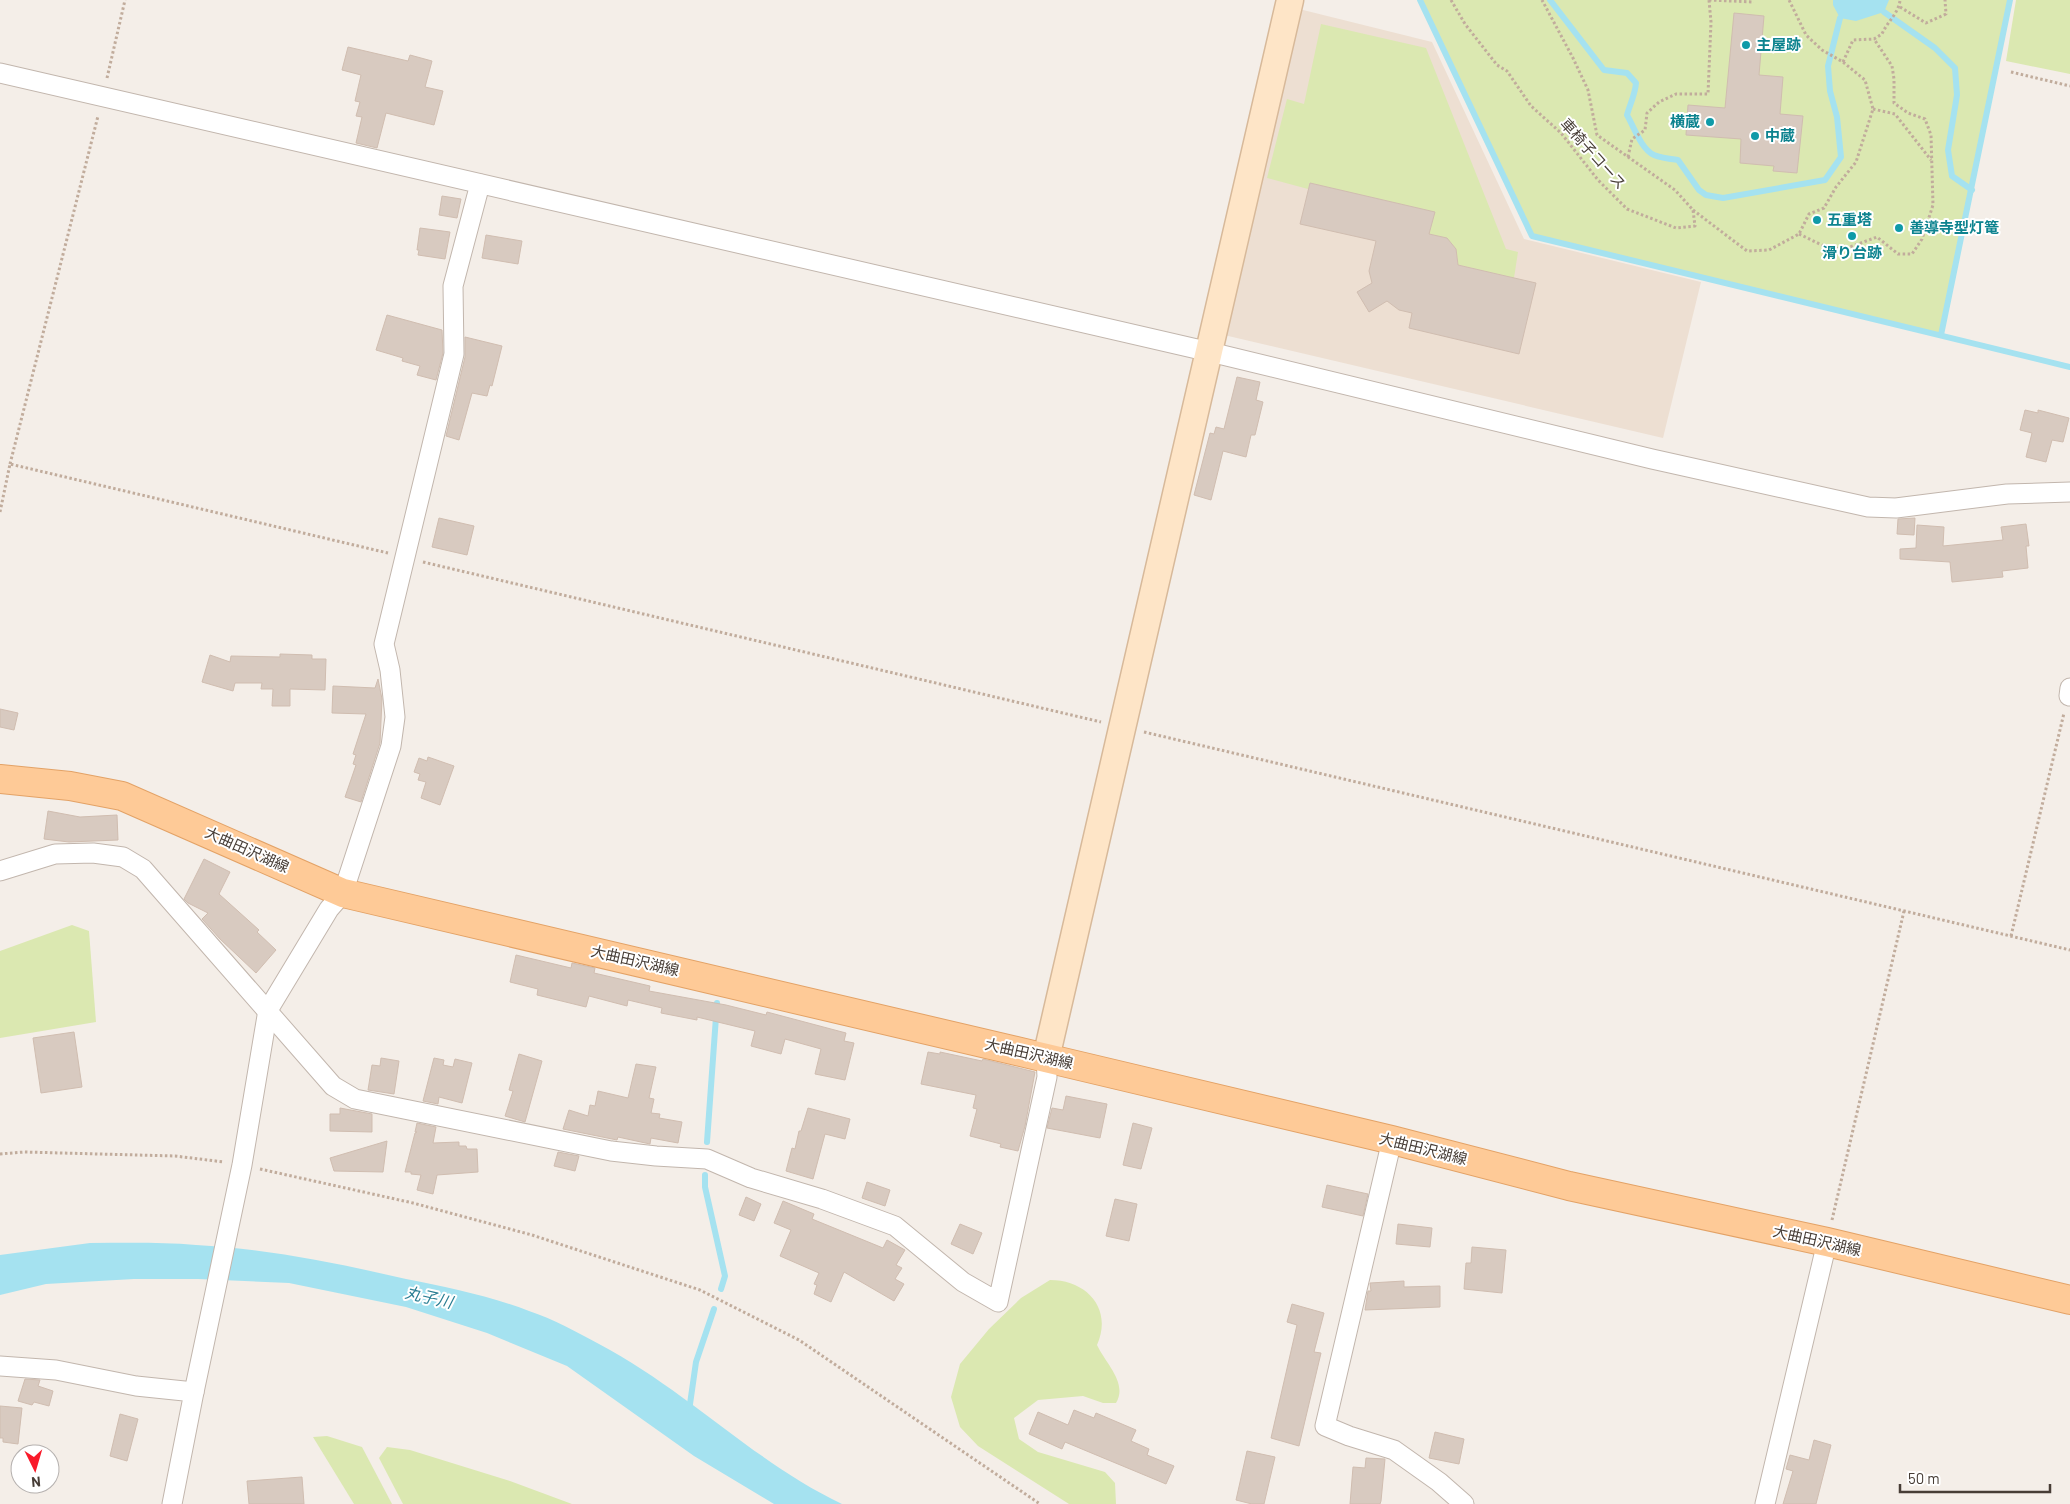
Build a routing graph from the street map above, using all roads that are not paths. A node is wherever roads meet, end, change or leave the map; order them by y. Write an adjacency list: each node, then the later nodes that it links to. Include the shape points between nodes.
1 (1290, 0): 4 (street)
2 (0, 73): 3 (street)
3 (480, 184): 4 (street); 8 (street, via 454,286 454,354 384,644 395,717 391,746)
4 (1210, 352): 5 (street, via 1652,459 1868,507 1896,508 2007,494); 10 (street)
5 (2070, 492)
6 (0, 779): 8 (main road, 大曲田沢湖線, via 70,786 122,796)
7 (0, 871): 9 (street, via 55,854 93,853 123,857 143,869)
8 (343, 893): 9 (street, via 329,908); 10 (main road, 大曲田沢湖線)
9 (268, 1010): 10 (street, via 333,1086 355,1099 611,1151 707,1158 751,1178 822,1199 895,1226 963,1282 998,1302 1047,1077); 15 (street, via 240,1171)
10 (1046, 1058): 11 (main road, 大曲田沢湖線)
11 (1392, 1140): 12 (main road, 大曲田沢湖線, via 1569,1186); 17 (street, via 1325,1426 1394,1450)
12 (1827, 1242): 13 (main road, 大曲田沢湖線); 18 (street)
13 (2070, 1300)
14 (0, 1366): 15 (street, via 56,1370 136,1386)
15 (194, 1392): 16 (street)
16 (172, 1504)
17 (1464, 1504)
18 (1764, 1504)

